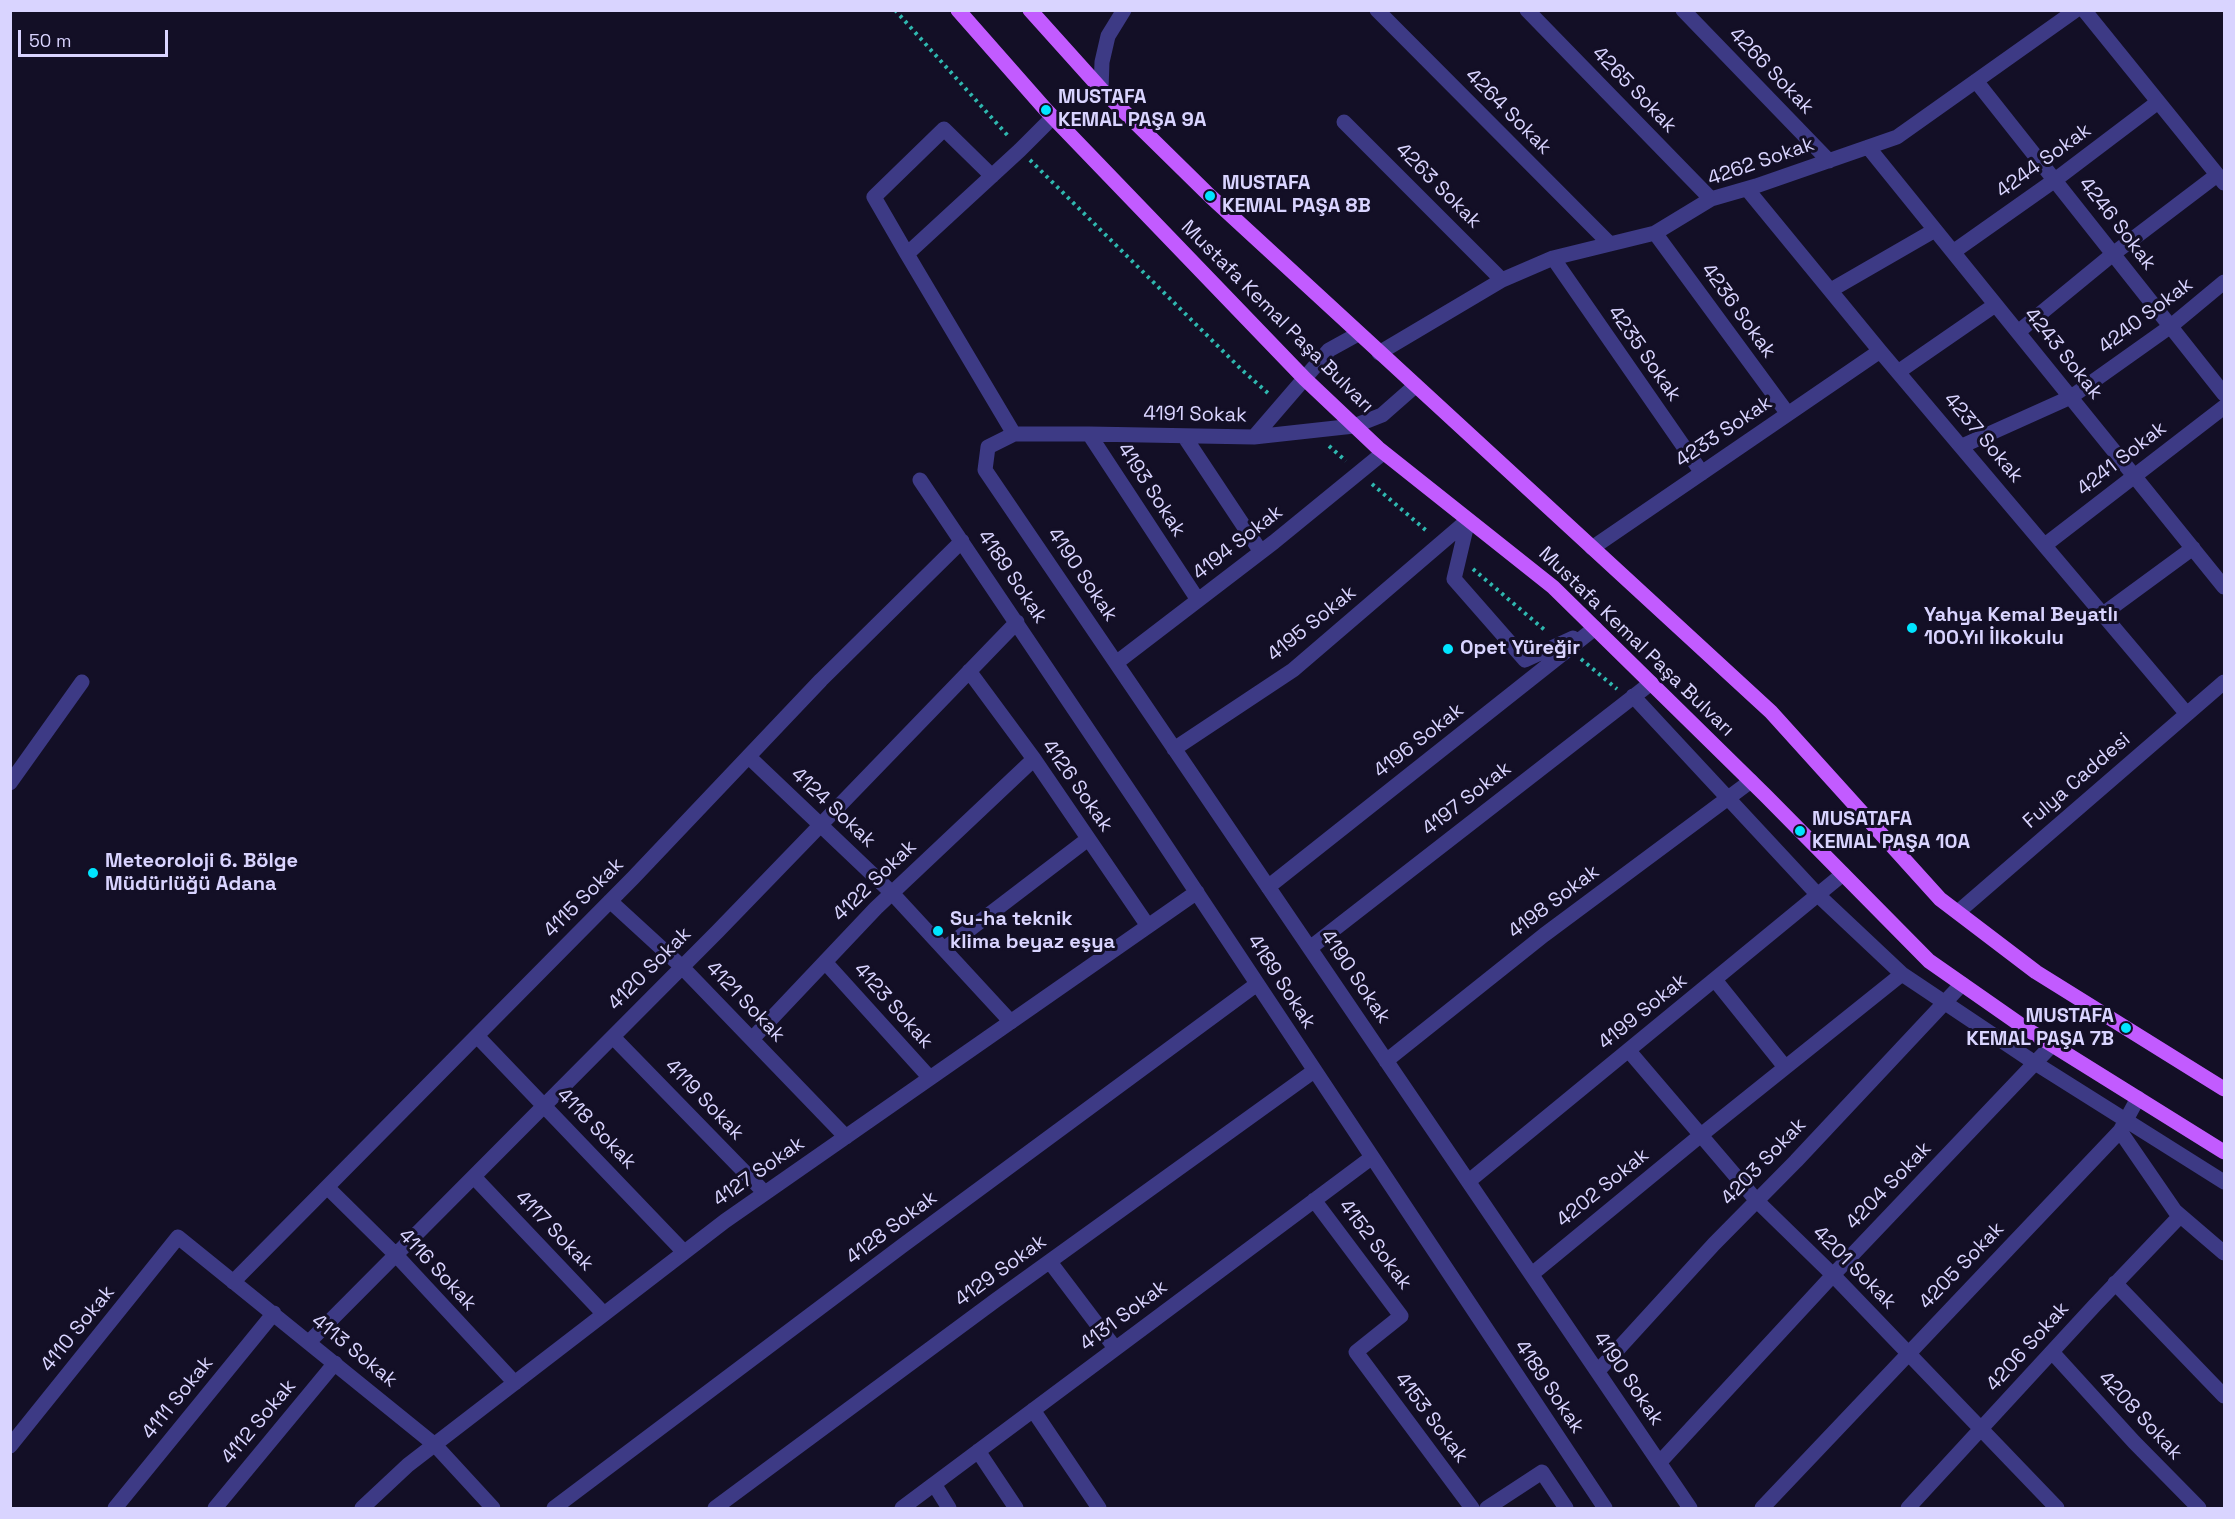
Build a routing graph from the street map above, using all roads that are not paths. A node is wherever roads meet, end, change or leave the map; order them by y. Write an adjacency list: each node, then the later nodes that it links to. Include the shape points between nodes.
1 (958, 10): 12 (main road, Mustafa Kemal Paşa Bulvarı)
2 (1030, 10): 10 (main road, Mustafa Kemal Paşa Bulvarı)
3 (1124, 10): 10 (street, via 1108,36)
4 (1377, 10): 23 (street, 4264 Sokak)
5 (1527, 10): 20 (street, 4265 Sokak)
6 (1683, 10): 15 (street, 4266 Sokak)
7 (2076, 10): 9 (street, 4262 Sokak)
8 (2084, 10): 11 (street)
9 (1976, 81): 14 (street, 4262 Sokak, via 1897,137); 18 (street, 4246 Sokak)
10 (1101, 88): 34 (main road, Mustafa Kemal Paşa Bulvarı)
11 (2158, 102): 17 (street); 18 (street, 4244 Sokak)
12 (1053, 117): 16 (street); 38 (main road, Mustafa Kemal Paşa Bulvarı)
13 (1344, 122): 28 (street, 4263 Sokak)
14 (1868, 147): 15 (street, 4262 Sokak); 21 (street, 4243 Sokak)
15 (1829, 161): 19 (street, 4262 Sokak)
16 (992, 176): 25 (street); 25 (street, via 944,129 874,197)
17 (2221, 179): 26 (street)
18 (2055, 180): 24 (street, 4244 Sokak); 26 (street, 4246 Sokak)
19 (1747, 189): 20 (street, 4262 Sokak); 30 (street, 4237 Sokak)
20 (1711, 199): 22 (street, 4262 Sokak)
21 (1935, 230): 24 (street, 4243 Sokak); 30 (street)
22 (1655, 233): 23 (street, 4262 Sokak); 43 (street, 4236 Sokak)
23 (1609, 243): 27 (street, 4262 Sokak)
24 (1953, 252): 31 (street, 4243 Sokak)
25 (907, 254): 45 (street)
26 (2113, 254): 32 (street, 4246 Sokak); 33 (street)
27 (1553, 258): 28 (street, 4262 Sokak); 52 (street, 4235 Sokak)
28 (1502, 280): 36 (street, 4262 Sokak)
29 (2224, 282): 32 (street, 4240 Sokak)
30 (1831, 290): 35 (street, 4237 Sokak)
31 (1995, 304): 33 (street, 4243 Sokak); 37 (street)
32 (2171, 326): 40 (street, 4246 Sokak); 41 (street, 4240 Sokak)
33 (2018, 332): 41 (street, 4243 Sokak)
34 (1358, 334): 36 (main road, Mustafa Kemal Paşa Bulvarı); 38 (street, via 1329,350)
35 (1880, 351): 37 (street, 4237 Sokak); 43 (street, 4233 Sokak)
36 (1379, 353): 39 (main road, Mustafa Kemal Paşa Bulvarı)
37 (1898, 372): 49 (street, 4237 Sokak)
38 (1305, 380): 44 (main road, Mustafa Kemal Paşa Bulvarı); 48 (street)
39 (1415, 386): 44 (street, 4191 Sokak, via 1382,415); 58 (main road, Mustafa Kemal Paşa Bulvarı)
40 (2224, 394)
41 (2071, 397): 49 (street, 4240 Sokak); 53 (street, 4243 Sokak)
42 (2224, 407): 53 (street, 4241 Sokak)
43 (1788, 414): 52 (street, 4233 Sokak)
44 (1354, 426): 48 (street, 4191 Sokak); 50 (main road, Mustafa Kemal Paşa Bulvarı)
45 (1014, 434): 46 (street, 4191 Sokak); 51 (street, 4191 Sokak, via 988,447)
46 (1089, 434): 47 (street, 4191 Sokak); 62 (street, 4193 Sokak)
47 (1184, 436): 48 (street, 4191 Sokak); 60 (street)
48 (1254, 437)
49 (1962, 446): 57 (street, 4237 Sokak)
50 (1383, 453): 55 (main road, Mustafa Kemal Paşa Bulvarı); 60 (street, 4194 Sokak)
51 (985, 470): 67 (street, 4190 Sokak)
52 (1701, 473): 58 (street, 4233 Sokak)
53 (2134, 476): 57 (street, 4241 Sokak); 59 (street, 4243 Sokak)
54 (920, 480): 56 (street, 4189 Sokak)
55 (1468, 520): 65 (main road, Mustafa Kemal Paşa Bulvarı, via 1553,587); 66 (street, via 1454,579 1525,660); 74 (street, 4195 Sokak, via 1293,670)
56 (962, 541): 64 (street, 4189 Sokak); 75 (street, 4115 Sokak)
57 (2045, 545): 63 (street, 4237 Sokak)
58 (1592, 548): 88 (main road, Mustafa Kemal Paşa Bulvarı, via 1771,712 1940,899)
59 (2193, 548): 61 (street, 4243 Sokak); 63 (street)
60 (1261, 552): 62 (street, 4194 Sokak)
61 (2224, 587)
62 (1198, 600): 67 (street, 4194 Sokak)
63 (2103, 614): 73 (street, 4237 Sokak)
64 (1017, 622): 68 (street, 4120 Sokak); 85 (street, 4189 Sokak)
65 (1595, 628): 66 (street, 4196 Sokak); 71 (main road, Mustafa Kemal Paşa Bulvarı)
66 (1565, 646): 83 (street, 4196 Sokak)
67 (1116, 663): 74 (street, 4190 Sokak)
68 (969, 671): 76 (street, 4126 Sokak); 80 (street, 4120 Sokak)
69 (82, 682): 78 (street)
70 (2224, 682): 73 (street, Fulya Caddesi)
71 (1651, 683): 72 (street, 4197 Sokak); 77 (main road, Mustafa Kemal Paşa Bulvarı)
72 (1631, 698): 79 (street); 90 (street, 4197 Sokak)
73 (2187, 714): 88 (street, Fulya Caddesi)
74 (1174, 749): 83 (street, 4190 Sokak)
75 (748, 757): 80 (street, 4124 Sokak); 87 (street, 4115 Sokak)
76 (1034, 759): 81 (street, 4126 Sokak); 84 (street, 4122 Sokak)
77 (1751, 781): 79 (street, 4198 Sokak); 82 (main road, Mustafa Kemal Paşa Bulvarı)
78 (10, 783)
79 (1727, 798): 86 (street); 105 (street, 4198 Sokak, via 1544,935)
80 (820, 825): 84 (street, 4124 Sokak); 93 (street, 4120 Sokak)
81 (1088, 839): 89 (street, 4126 Sokak); 91 (street)
82 (1843, 874): 86 (street, 4199 Sokak); 97 (main road, Mustafa Kemal Paşa Bulvarı, via 1929,961)
83 (1268, 887): 90 (street, 4190 Sokak)
84 (892, 892): 91 (street, 4124 Sokak); 92 (street, 4122 Sokak)
85 (1197, 892): 89 (street, 4127 Sokak); 96 (street, 4189 Sokak)
86 (1818, 895): 94 (street); 95 (street, 4199 Sokak)
87 (610, 901): 93 (street, 4121 Sokak); 100 (street, 4115 Sokak)
88 (1958, 912): 110 (main road, Mustafa Kemal Paşa Bulvarı, via 2036,972)
89 (1148, 926): 99 (street, 4127 Sokak)
90 (1310, 948): 105 (street, 4190 Sokak)
91 (944, 949): 99 (street, 4124 Sokak)
92 (825, 962): 102 (street, 4122 Sokak); 109 (street, 4123 Sokak)
93 (682, 967): 101 (street, 4120 Sokak); 102 (street, 4121 Sokak)
94 (1902, 974): 98 (street); 107 (street, 4202 Sokak)
95 (1714, 980): 104 (street, 4199 Sokak); 107 (street)
96 (1257, 984): 108 (street, 4189 Sokak); 158 (street, 4128 Sokak)
97 (1962, 984): 98 (street, 4203 Sokak); 103 (main road, Mustafa Kemal Paşa Bulvarı)
98 (1946, 1001): 106 (street); 124 (street, 4203 Sokak)
99 (1011, 1022): 109 (street, 4127 Sokak)
100 (477, 1036): 112 (street, 4118 Sokak); 121 (street, 4115 Sokak)
101 (613, 1037): 112 (street, 4120 Sokak); 122 (street, 4119 Sokak)
102 (752, 1039): 115 (street, 4121 Sokak)
103 (2052, 1045): 106 (street, 4204 Sokak); 111 (main road, Mustafa Kemal Paşa Bulvarı)
104 (1629, 1050): 114 (street, 4201 Sokak); 119 (street, 4199 Sokak)
105 (1386, 1061): 119 (street, 4190 Sokak)
106 (2035, 1063): 113 (street); 132 (street, 4204 Sokak)
107 (1785, 1067): 114 (street, 4202 Sokak)
108 (1314, 1071): 117 (street, 4189 Sokak); 130 (street, 4129 Sokak)
109 (930, 1078): 115 (street, 4127 Sokak)
110 (2224, 1089)
111 (2138, 1098): 113 (street, 4205 Sokak); 116 (main road, Mustafa Kemal Paşa Bulvarı)
112 (544, 1106): 118 (street, 4120 Sokak); 127 (street, 4118 Sokak)
113 (2123, 1126): 120 (street); 125 (street); 141 (street, 4205 Sokak)
114 (1701, 1135): 124 (street, 4201 Sokak); 131 (street, 4202 Sokak)
115 (846, 1137): 122 (street, 4127 Sokak)
116 (2224, 1152)
117 (1371, 1158): 123 (street, 4131 Sokak); 167 (street, 4189 Sokak)
118 (474, 1177): 129 (street, 4120 Sokak); 136 (street, 4117 Sokak)
119 (1469, 1181): 131 (street, 4190 Sokak)
120 (2224, 1182)
121 (327, 1187): 129 (street, 4116 Sokak); 133 (street, 4115 Sokak)
122 (765, 1193): 127 (street, 4127 Sokak)
123 (1314, 1200): 138 (street, 4131 Sokak); 140 (street, 4152 Sokak, via 1401,1316)
124 (1756, 1201): 132 (street, 4201 Sokak); 143 (street, 4203 Sokak)
125 (2180, 1216): 128 (street); 134 (street, 4206 Sokak)
126 (178, 1237): 133 (street, 4113 Sokak); 149 (street, 4110 Sokak)
127 (684, 1252): 136 (street, 4127 Sokak)
128 (2224, 1253)
129 (396, 1255): 137 (street, 4120 Sokak); 144 (street, 4116 Sokak)
130 (1050, 1262): 138 (street); 159 (street, 4129 Sokak)
131 (1532, 1274): 143 (street, 4190 Sokak)
132 (1833, 1275): 141 (street, 4201 Sokak); 151 (street, 4204 Sokak)
133 (233, 1282): 135 (street, 4113 Sokak)
134 (2115, 1283): 139 (street, 4206 Sokak); 145 (street)
135 (274, 1313): 137 (street, 4113 Sokak); 154 (street, 4111 Sokak)
136 (604, 1314): 144 (street, 4127 Sokak)
137 (309, 1342): 142 (street, 4113 Sokak)
138 (1115, 1348): 146 (street, 4131 Sokak)
139 (2052, 1352): 147 (street, 4206 Sokak); 171 (street, 4208 Sokak)
140 (1356, 1353): 164 (street, 4153 Sokak)
141 (1908, 1353): 147 (street, 4201 Sokak); 169 (street, 4205 Sokak)
142 (335, 1363): 148 (street, 4113 Sokak); 155 (street, 4112 Sokak)
143 (1598, 1371): 151 (street, 4190 Sokak)
144 (515, 1383): 148 (street, 4127 Sokak)
145 (2224, 1396)
146 (1033, 1410): 150 (street, 4131 Sokak); 163 (street)
147 (1981, 1430): 153 (street, 4206 Sokak); 170 (street, 4201 Sokak)
148 (435, 1445): 156 (street, 4127 Sokak); 157 (street, 4113 Sokak)
149 (10, 1446)
150 (978, 1451): 152 (street, 4131 Sokak); 162 (street)
151 (1660, 1462): 168 (street, 4190 Sokak)
152 (934, 1484): 160 (street, 4131 Sokak); 161 (street)
153 (1917, 1505)
154 (115, 1509)
155 (214, 1509)
156 (362, 1509)
157 (493, 1509)
158 (554, 1509)
159 (715, 1509)
160 (902, 1509)
161 (950, 1509)
162 (1016, 1509)
163 (1099, 1509)
164 (1472, 1509)
165 (1487, 1509): 166 (street, via 1542,1472)
166 (1566, 1509)
167 (1605, 1509)
168 (1690, 1509)
169 (1762, 1509)
170 (2057, 1509)
171 (2199, 1509)

